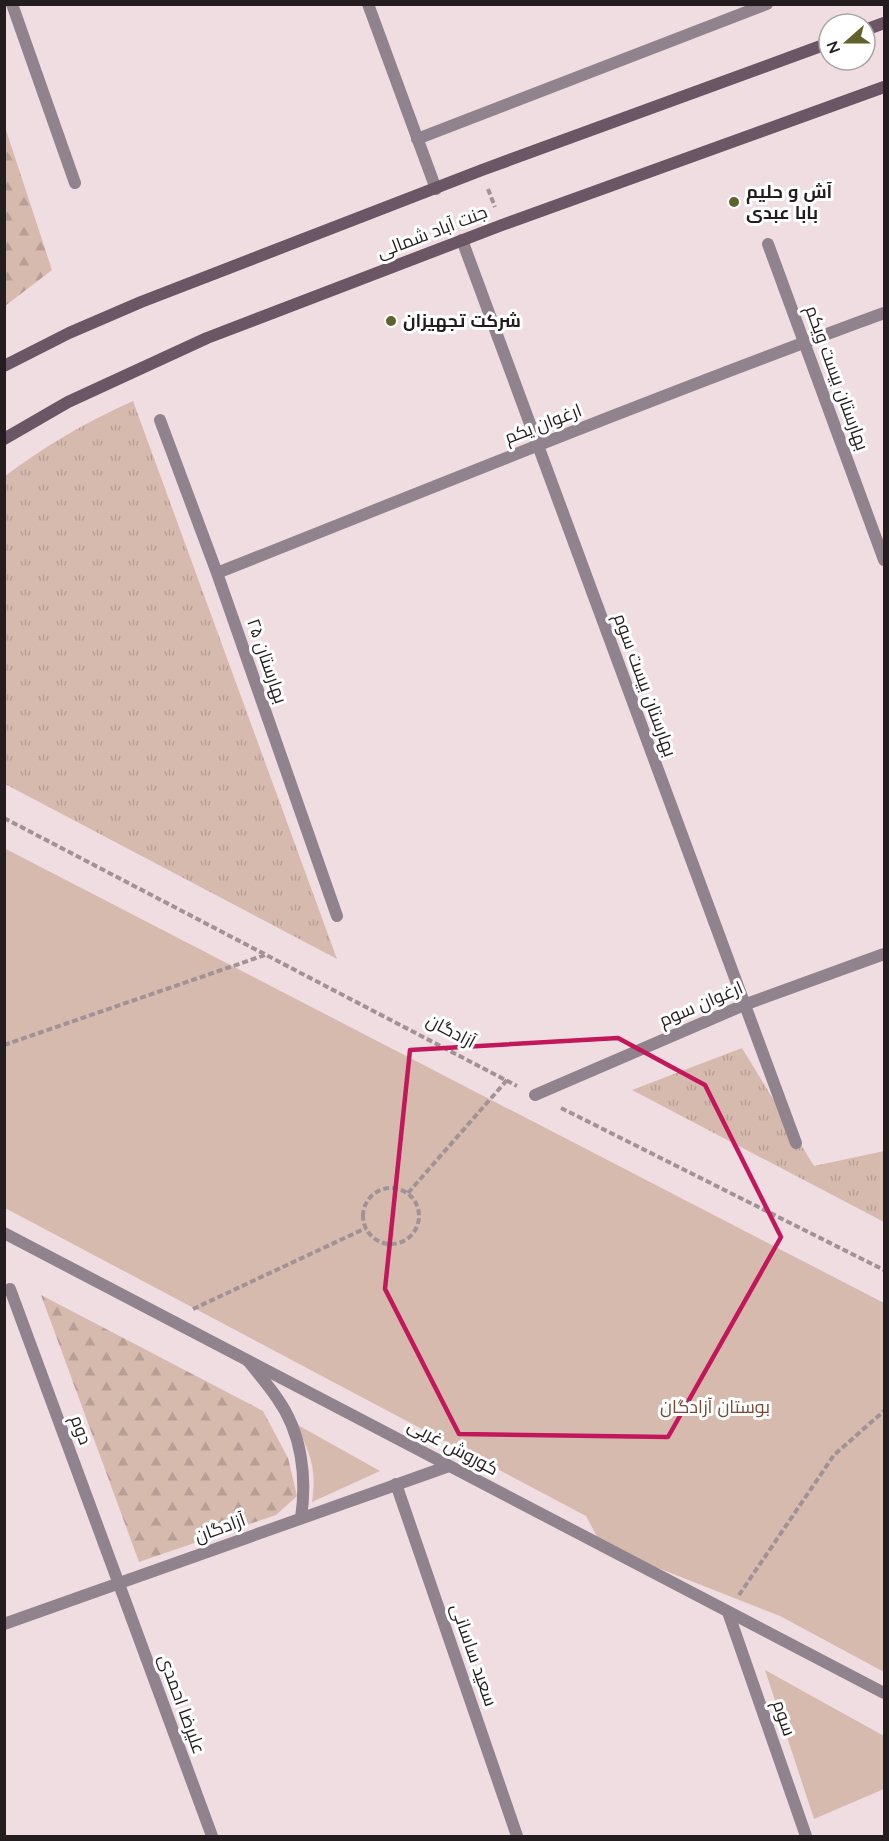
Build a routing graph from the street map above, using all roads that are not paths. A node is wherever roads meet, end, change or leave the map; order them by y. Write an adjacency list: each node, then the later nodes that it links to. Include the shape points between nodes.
1 (12, 4): 7 (street)
2 (368, 4): 6 (street)
3 (767, 4): 6 (street)
4 (817, 47): 8 (main road)
5 (885, 87): 9 (main road, جنت آباد شمالی)
6 (417, 139): 8 (street)
7 (75, 183)
8 (436, 189): 13 (main road, via 141,302)
9 (462, 240): 15 (main road, جنت آباد شمالی, via 207,338 68,402); 16 (street, بهارستان بیست سوم)
10 (768, 244): 12 (street, بهارستان بیست ویکم)
11 (885, 313): 12 (street, ارغوان یکم)
12 (804, 342): 16 (street, ارغوان یکم); 17 (street, بهارستان بیست ویکم)
13 (4, 366)
14 (160, 420): 18 (street, بهارستان ۲۵)
15 (4, 440)
16 (537, 446): 18 (street, ارغوان یکم); 21 (street, بهارستان بیست سوم)
17 (885, 560)
18 (217, 573): 19 (street, بهارستان ۲۵)
19 (337, 916)
20 (885, 954): 21 (street, ارغوان سوم)
21 (744, 1005): 22 (street, ارغوان سوم); 23 (street, بهارستان بیست سوم)
22 (535, 1095)
23 (796, 1143)
24 (4, 1233): 26 (street, کوروش غربی)
25 (10, 1289): 30 (street, دوم)
26 (248, 1361): 27 (street, کوروش غربی); 29 (street, via 278,1399 295,1433 303,1464)
27 (448, 1466): 28 (street, آزادگان); 31 (street, کوروش غربی)
28 (396, 1484): 29 (street, آزادگان); 35 (street, سعید ساسانی)
29 (301, 1518): 30 (street, آزادگان)
30 (118, 1584): 32 (street, آزادگان); 34 (street, علیرضا احمدی)
31 (728, 1612): 33 (street, کوروش غربی); 36 (street, سوم)
32 (4, 1624)
33 (885, 1694)
34 (212, 1836)
35 (518, 1836)
36 (806, 1836)

